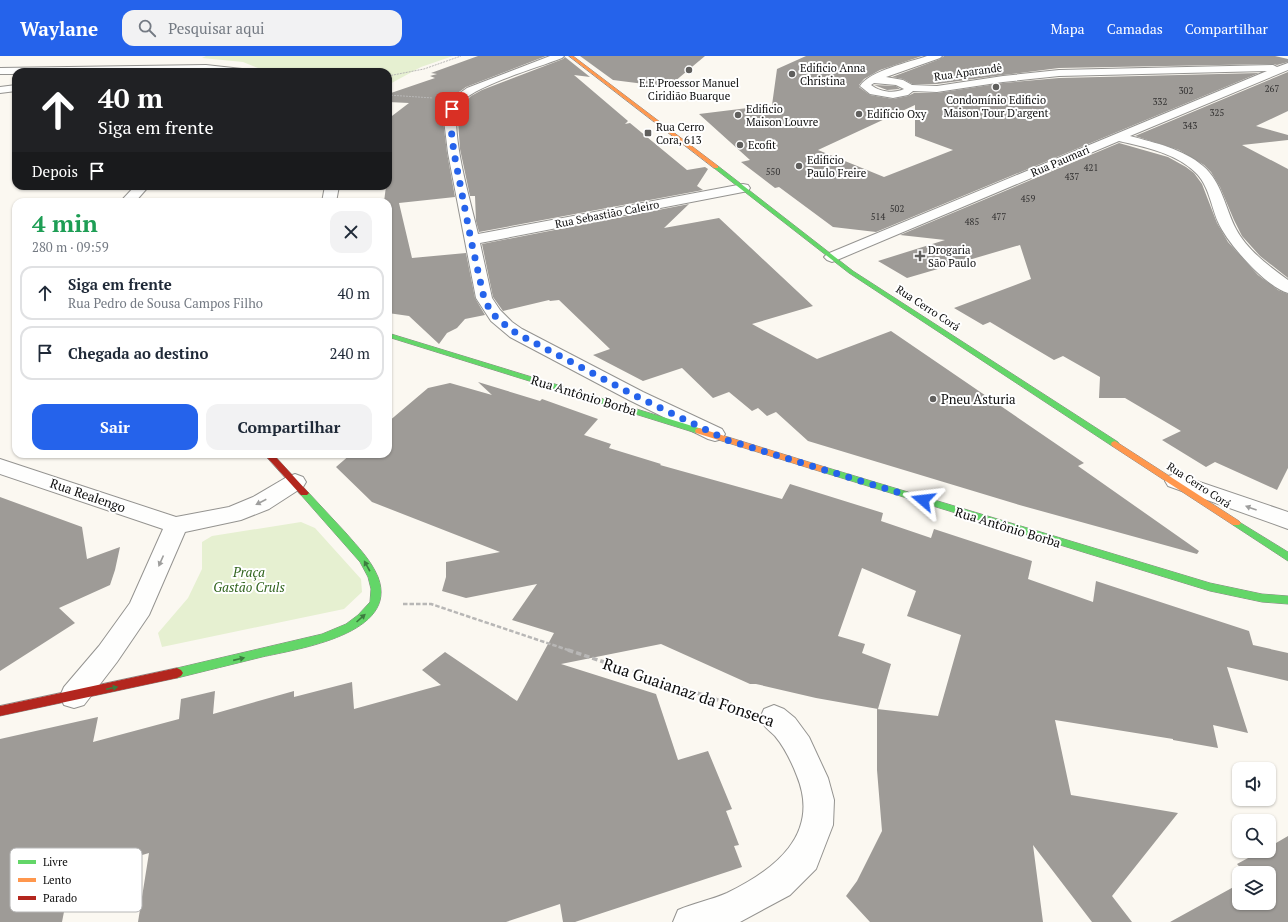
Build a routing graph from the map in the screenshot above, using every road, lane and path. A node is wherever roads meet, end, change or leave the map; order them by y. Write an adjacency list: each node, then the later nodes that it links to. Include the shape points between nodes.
1 (461, 56): 11 (path)
2 (558, 56): 19 (street, via 484,84)
3 (571, 56): 21 (main road, Rua Cerro Corá)
4 (938, 56): 12 (street)
5 (183, 68): 6 (street)
6 (206, 68)
7 (1286, 68): 10 (street, Rua Aparandê); 13 (street, Rua Paumari)
8 (0, 71): 9 (street)
9 (12, 71)
10 (1216, 72): 13 (street, Rua Aparandê); 14 (street, Rua Aparandê); 16 (street, Rua Aparandê, via 1059,73 937,89)
11 (392, 75)
12 (892, 76): 16 (street); 16 (street, via 865,84 866,89 883,94 903,93)
13 (1262, 76): 14 (street, Rua Paumari)
14 (1248, 83): 20 (street, Rua Paumari)
15 (12, 88): 17 (street)
16 (910, 88)
17 (0, 90)
18 (392, 95): 19 (path)
19 (457, 100): 24 (street, via 450,120)
20 (1124, 135): 25 (street, Rua Paumari); 26 (street, via 1184,160 1199,170 1214,190 1221,214 1230,232 1259,265)
21 (743, 188): 24 (street, Rua Sebastião Caleiro); 25 (main road, Rua Cerro Corá)
22 (138, 190): 23 (street)
23 (131, 198)
24 (471, 240): 28 (street, via 484,298 491,312 500,321 516,333 636,396)
25 (832, 258): 31 (main road, Rua Cerro Corá)
26 (1288, 288)
27 (392, 336): 28 (main road, Rua Antônio Borba)
28 (727, 440): 36 (main road, Rua Antônio Borba, via 1210,587 1262,598)
29 (272, 458): 32 (main road)
30 (0, 466): 34 (street, Rua Realengo)
31 (1167, 478): 33 (street, one-way to 31); 35 (main road, Rua Cerro Corá)
32 (295, 482): 34 (street, one-way to 34, via 261,503 233,514); 37 (main road, one-way to 32, via 376,589 373,577 363,559)
33 (1288, 521)
34 (176, 525): 38 (street, one-way to 38, via 140,608)
35 (1288, 557)
36 (1288, 600)
37 (375, 603): 38 (main road, one-way to 37, via 324,638 350,627); 40 (path, Rua Guaianaz da Fonseca, via 431,604)
38 (74, 696): 39 (main road)
39 (0, 711)
40 (774, 718): 41 (street, Rua Guaianaz da Fonseca, via 785,727 799,747 813,778 819,800 817,825 804,857 778,883 733,908)
41 (690, 922)

